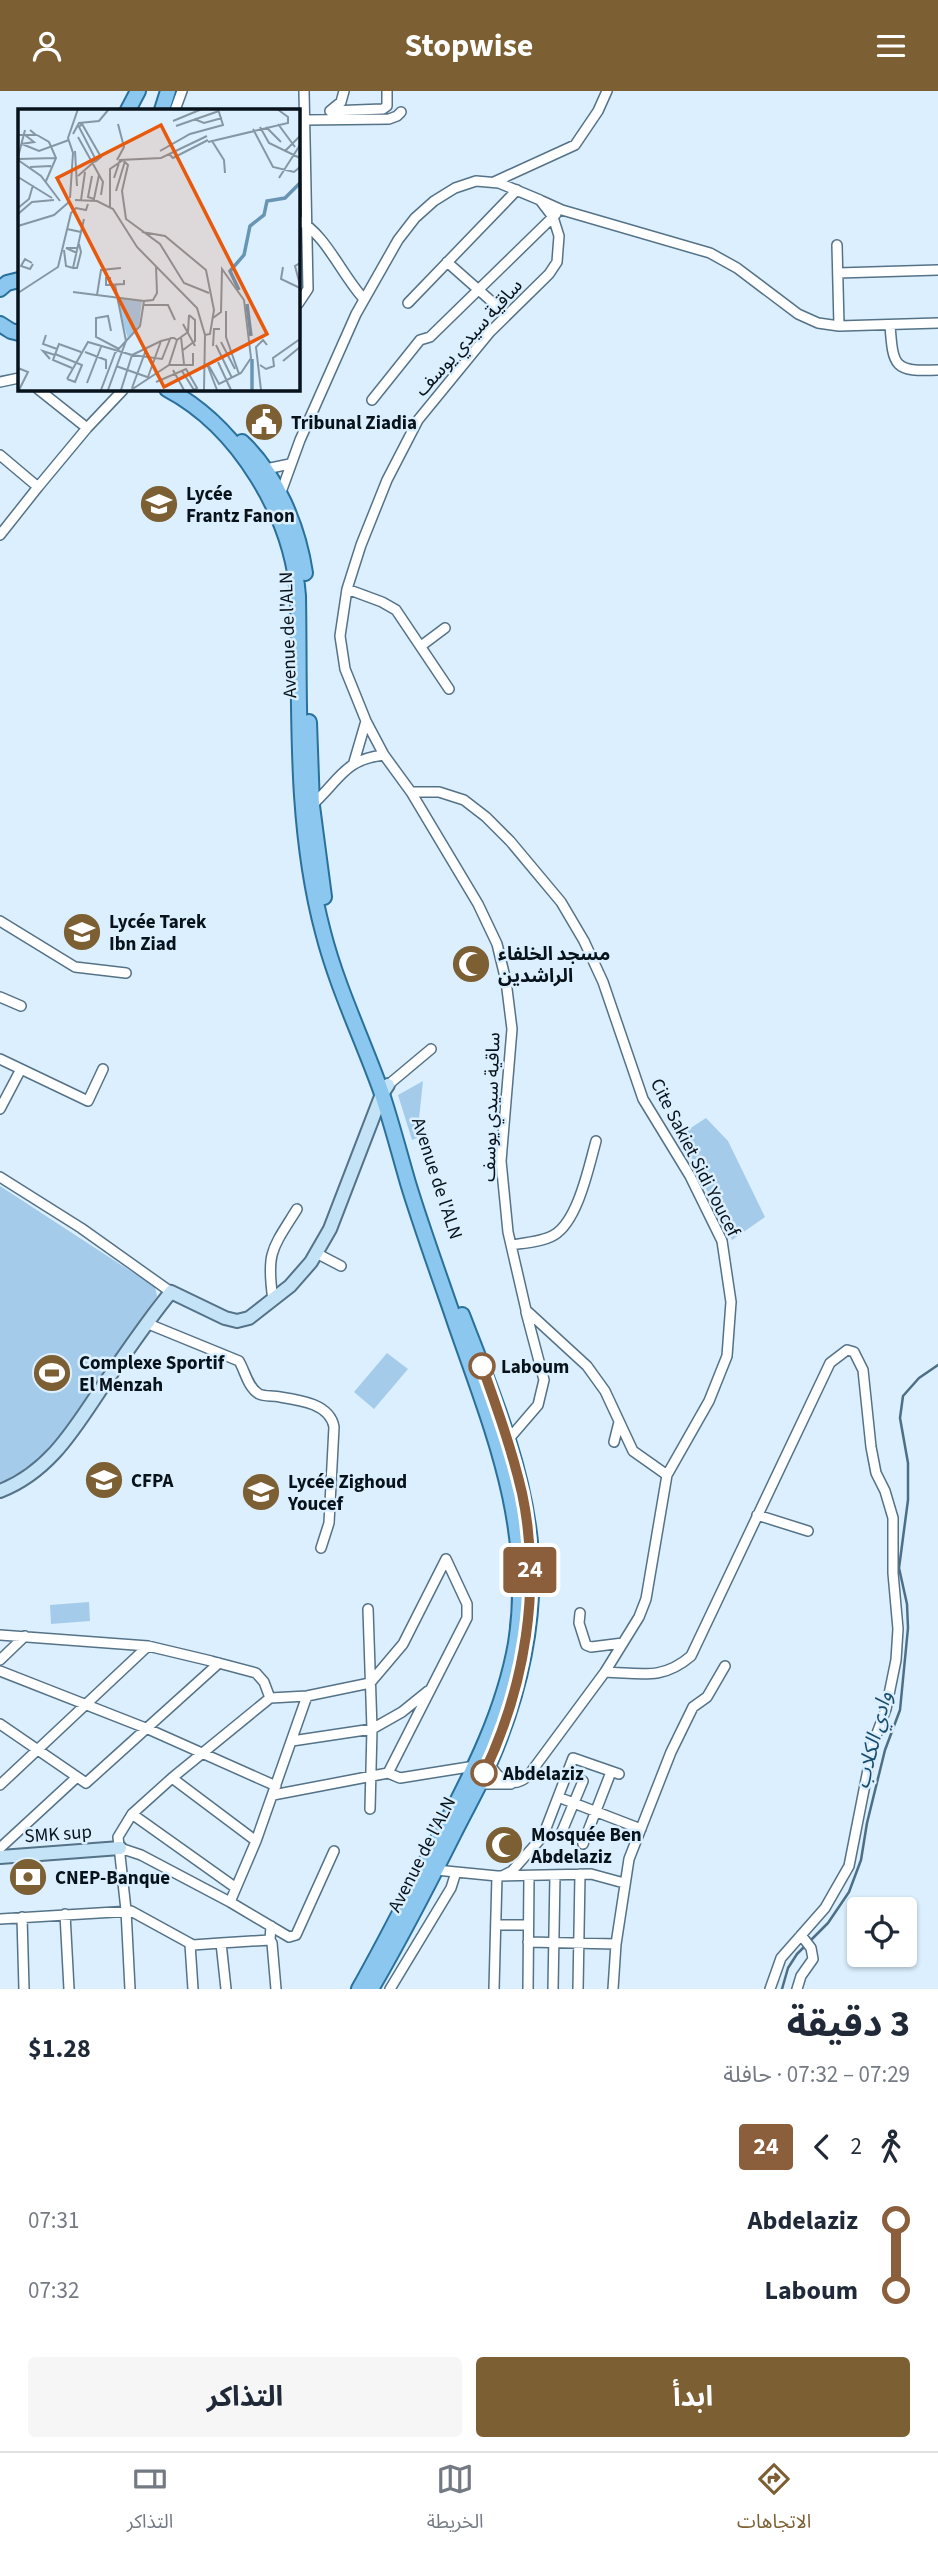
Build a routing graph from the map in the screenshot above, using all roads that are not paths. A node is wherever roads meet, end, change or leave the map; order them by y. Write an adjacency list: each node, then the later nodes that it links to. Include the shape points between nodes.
1 (138, 91): 8 (main road)
2 (168, 91): 9 (main road)
3 (182, 91): 10 (street)
4 (304, 91): 13 (street)
5 (344, 91): 11 (street, via 341,102)
6 (387, 91): 11 (street, via 383,109)
7 (607, 91): 14 (street, via 575,145)
8 (129, 109)
9 (162, 109)
10 (175, 109)
11 (330, 111): 13 (street)
12 (401, 112): 13 (street, via 388,119)
13 (301, 121): 19 (street)
14 (493, 182): 15 (street); 27 (street, via 476,181 455,188 415,218)
15 (517, 190): 16 (street); 21 (street)
16 (528, 195): 17 (street); 18 (street, via 540,200)
17 (562, 210): 18 (street); 34 (street, via 710,253 807,319)
18 (553, 217): 26 (street); 30 (street, ساقية سيدي يوسف, via 559,236 557,262)
19 (301, 222): 27 (street, via 318,236); 28 (street, via 308,289)
20 (837, 244): 23 (street)
21 (447, 262): 26 (street); 29 (street)
22 (938, 270): 23 (street)
23 (838, 273): 34 (street)
24 (18, 280): 25 (main road)
25 (0, 287)
26 (479, 289): 30 (street); 43 (street, via 430,337 420,340)
27 (364, 299): 46 (street)
28 (299, 302)
29 (408, 303)
30 (508, 315): 51 (street, ساقية سيدي يوسف, via 418,420 387,480)
31 (938, 323): 33 (street)
32 (0, 324): 35 (main road)
33 (890, 325): 34 (street); 36 (street, via 896,363 905,369)
34 (839, 326)
35 (18, 333)
36 (938, 370)
37 (18, 378): 38 (street)
38 (0, 382)
39 (39, 390): 44 (street)
40 (123, 390): 44 (street)
41 (169, 390): 47 (main road, via 195,406)
42 (182, 390): 47 (main road, via 245,445)
43 (372, 400)
44 (87, 428): 48 (street)
45 (0, 455): 48 (street)
46 (290, 464): 47 (street); 49 (street)
47 (260, 471): 49 (main road)
48 (38, 487): 50 (street)
49 (275, 498): 59 (main road, via 297,577)
50 (0, 534)
51 (347, 589): 53 (street, via 396,610); 55 (street, ساقية سيدي يوسف, via 341,636 345,669)
52 (445, 628): 53 (street)
53 (422, 646): 54 (street)
54 (449, 688)
55 (366, 721): 56 (street, ساقية سيدي يوسف); 57 (street)
56 (384, 755): 57 (street); 58 (street, ساقية سيدي يوسف)
57 (354, 762): 59 (street)
58 (411, 792): 73 (street, ساقية سيدي يوسف, via 478,904 497,944 506,981 512,1029 501,1161); 83 (street, Cite Sakiet Sidi Youcef, via 439,792 464,800 486,817 561,902 603,982 643,1099 690,1176 722,1241 731,1302 727,1356 709,1401)
59 (307, 806): 68 (main road, via 310,880 323,934)
60 (0, 921): 61 (street, via 75,967)
61 (126, 973)
62 (0, 997): 63 (street)
63 (21, 1006)
64 (431, 1049): 68 (street)
65 (0, 1059): 66 (street)
66 (21, 1069): 67 (street, via 89,1101); 69 (street)
67 (103, 1069)
68 (385, 1090): 74 (main road, via 345,1194); 82 (main road, via 409,1186)
69 (0, 1109)
70 (596, 1140): 73 (street, via 582,1192 566,1224 554,1235)
71 (0, 1177): 76 (street)
72 (297, 1209): 77 (street, via 270,1259)
73 (511, 1245): 78 (street, ساقية سيدي يوسف)
74 (316, 1253): 75 (street); 77 (main road)
75 (341, 1266)
76 (171, 1291): 77 (main road, via 237,1321); 79 (main road)
77 (273, 1300)
78 (526, 1310): 80 (street, via 587,1366); 82 (street, ساقية سيدي يوسف, via 544,1380 538,1405)
79 (146, 1323): 84 (main road, via 59,1451 33,1474); 87 (street, via 239,1361 253,1389 262,1396 315,1405 329,1414 334,1427 329,1523)
80 (619, 1422): 81 (street); 83 (street, via 634,1451)
81 (614, 1442)
82 (503, 1443): 110 (main road, via 518,1534 519,1604 508,1678)
83 (667, 1475): 92 (street, Cite Sakiet Sidi Youcef, via 645,1606)
84 (0, 1491)
85 (757, 1515): 86 (street); 98 (street, via 691,1656 662,1674); 149 (street, via 830,1363 847,1350 854,1352 867,1390 873,1460 893,1518 896,1660 873,1744 849,1866 825,1908)
86 (808, 1531)
87 (321, 1548)
88 (368, 1609): 99 (street)
89 (580, 1613): 92 (street, via 586,1645)
90 (0, 1635): 91 (street)
91 (25, 1636): 93 (street); 94 (street)
92 (623, 1643): 98 (street, Cite Sakiet Sidi Youcef)
93 (148, 1646): 95 (street); 103 (street)
94 (0, 1660)
95 (219, 1663): 102 (street, via 256,1673); 105 (street)
96 (725, 1666): 125 (street, via 707,1697 693,1707)
97 (0, 1671): 103 (street)
98 (605, 1672): 116 (street, Cite Sakiet Sidi Youcef, via 534,1769)
99 (370, 1683): 100 (street, via 403,1644 446,1559 467,1604 467,1618); 101 (street); 106 (street)
100 (432, 1688): 106 (street); 111 (street)
101 (307, 1696): 102 (street); 107 (street)
102 (270, 1698): 109 (street)
103 (85, 1705): 105 (street); 108 (street)
104 (0, 1724): 108 (street)
105 (148, 1729): 109 (street); 112 (street, via 86,1783)
106 (372, 1729): 107 (street); 114 (street)
107 (292, 1741): 119 (street)
108 (36, 1749): 112 (street); 117 (street)
109 (202, 1752): 113 (street); 119 (street)
110 (482, 1765): 111 (street, via 400,1778); 116 (street); 118 (main road)
111 (388, 1773): 114 (street)
112 (77, 1777): 129 (street)
113 (172, 1778): 124 (street); 127 (street)
114 (371, 1778): 119 (street); 122 (street)
115 (583, 1781): 121 (street)
116 (513, 1784): 118 (street)
117 (0, 1785)
118 (473, 1785): 133 (main road, Avenue de l'ALN); 163 (main road)
119 (275, 1790): 127 (street)
120 (558, 1797): 121 (street); 123 (street, via 572,1758 615,1773); 138 (street, via 543,1836 512,1871)
121 (573, 1803): 123 (street); 126 (street)
122 (370, 1809)
123 (595, 1811): 125 (street); 128 (street)
124 (132, 1814): 130 (street, via 118,1837); 140 (street)
125 (641, 1829): 139 (street)
126 (560, 1836)
127 (256, 1841): 140 (street)
128 (583, 1844)
129 (0, 1848)
130 (120, 1848): 132 (main road, SMK sup); 141 (street); 142 (street)
131 (334, 1851): 148 (street, via 296,1935 289,1937)
132 (0, 1857)
133 (436, 1870): 134 (street); 164 (main road, Avenue de l'ALN)
134 (456, 1872): 138 (street); 165 (street, via 452,1888)
135 (580, 1874): 137 (street); 139 (street); 154 (street)
136 (529, 1875): 137 (street); 138 (street); 147 (street)
137 (555, 1875): 153 (street)
138 (499, 1876): 146 (street)
139 (624, 1883): 156 (street)
140 (236, 1888): 141 (street)
141 (230, 1902): 148 (street)
142 (126, 1910): 143 (street); 155 (street); 159 (street)
143 (65, 1914): 144 (street); 158 (street)
144 (22, 1917): 145 (street); 157 (street)
145 (0, 1919)
146 (496, 1925): 147 (street); 166 (street)
147 (528, 1925): 151 (street)
148 (271, 1926): 150 (street)
149 (801, 1935): 171 (street, via 781,1958); 172 (street, via 813,1959)
150 (270, 1940): 152 (street); 162 (street)
151 (528, 1942): 153 (street); 167 (street)
152 (221, 1943): 155 (street); 161 (street)
153 (554, 1943): 154 (street); 168 (street)
154 (579, 1943): 156 (street); 169 (street)
155 (190, 1944): 160 (street)
156 (616, 1944): 170 (street)
157 (24, 1989)
158 (69, 1989)
159 (130, 1989)
160 (193, 1989)
161 (226, 1989)
162 (276, 1989)
163 (359, 1989)
164 (371, 1989)
165 (390, 1989)
166 (494, 1989)
167 (528, 1989)
168 (553, 1989)
169 (578, 1989)
170 (613, 1989)
171 (770, 1989)
172 (797, 1989)

